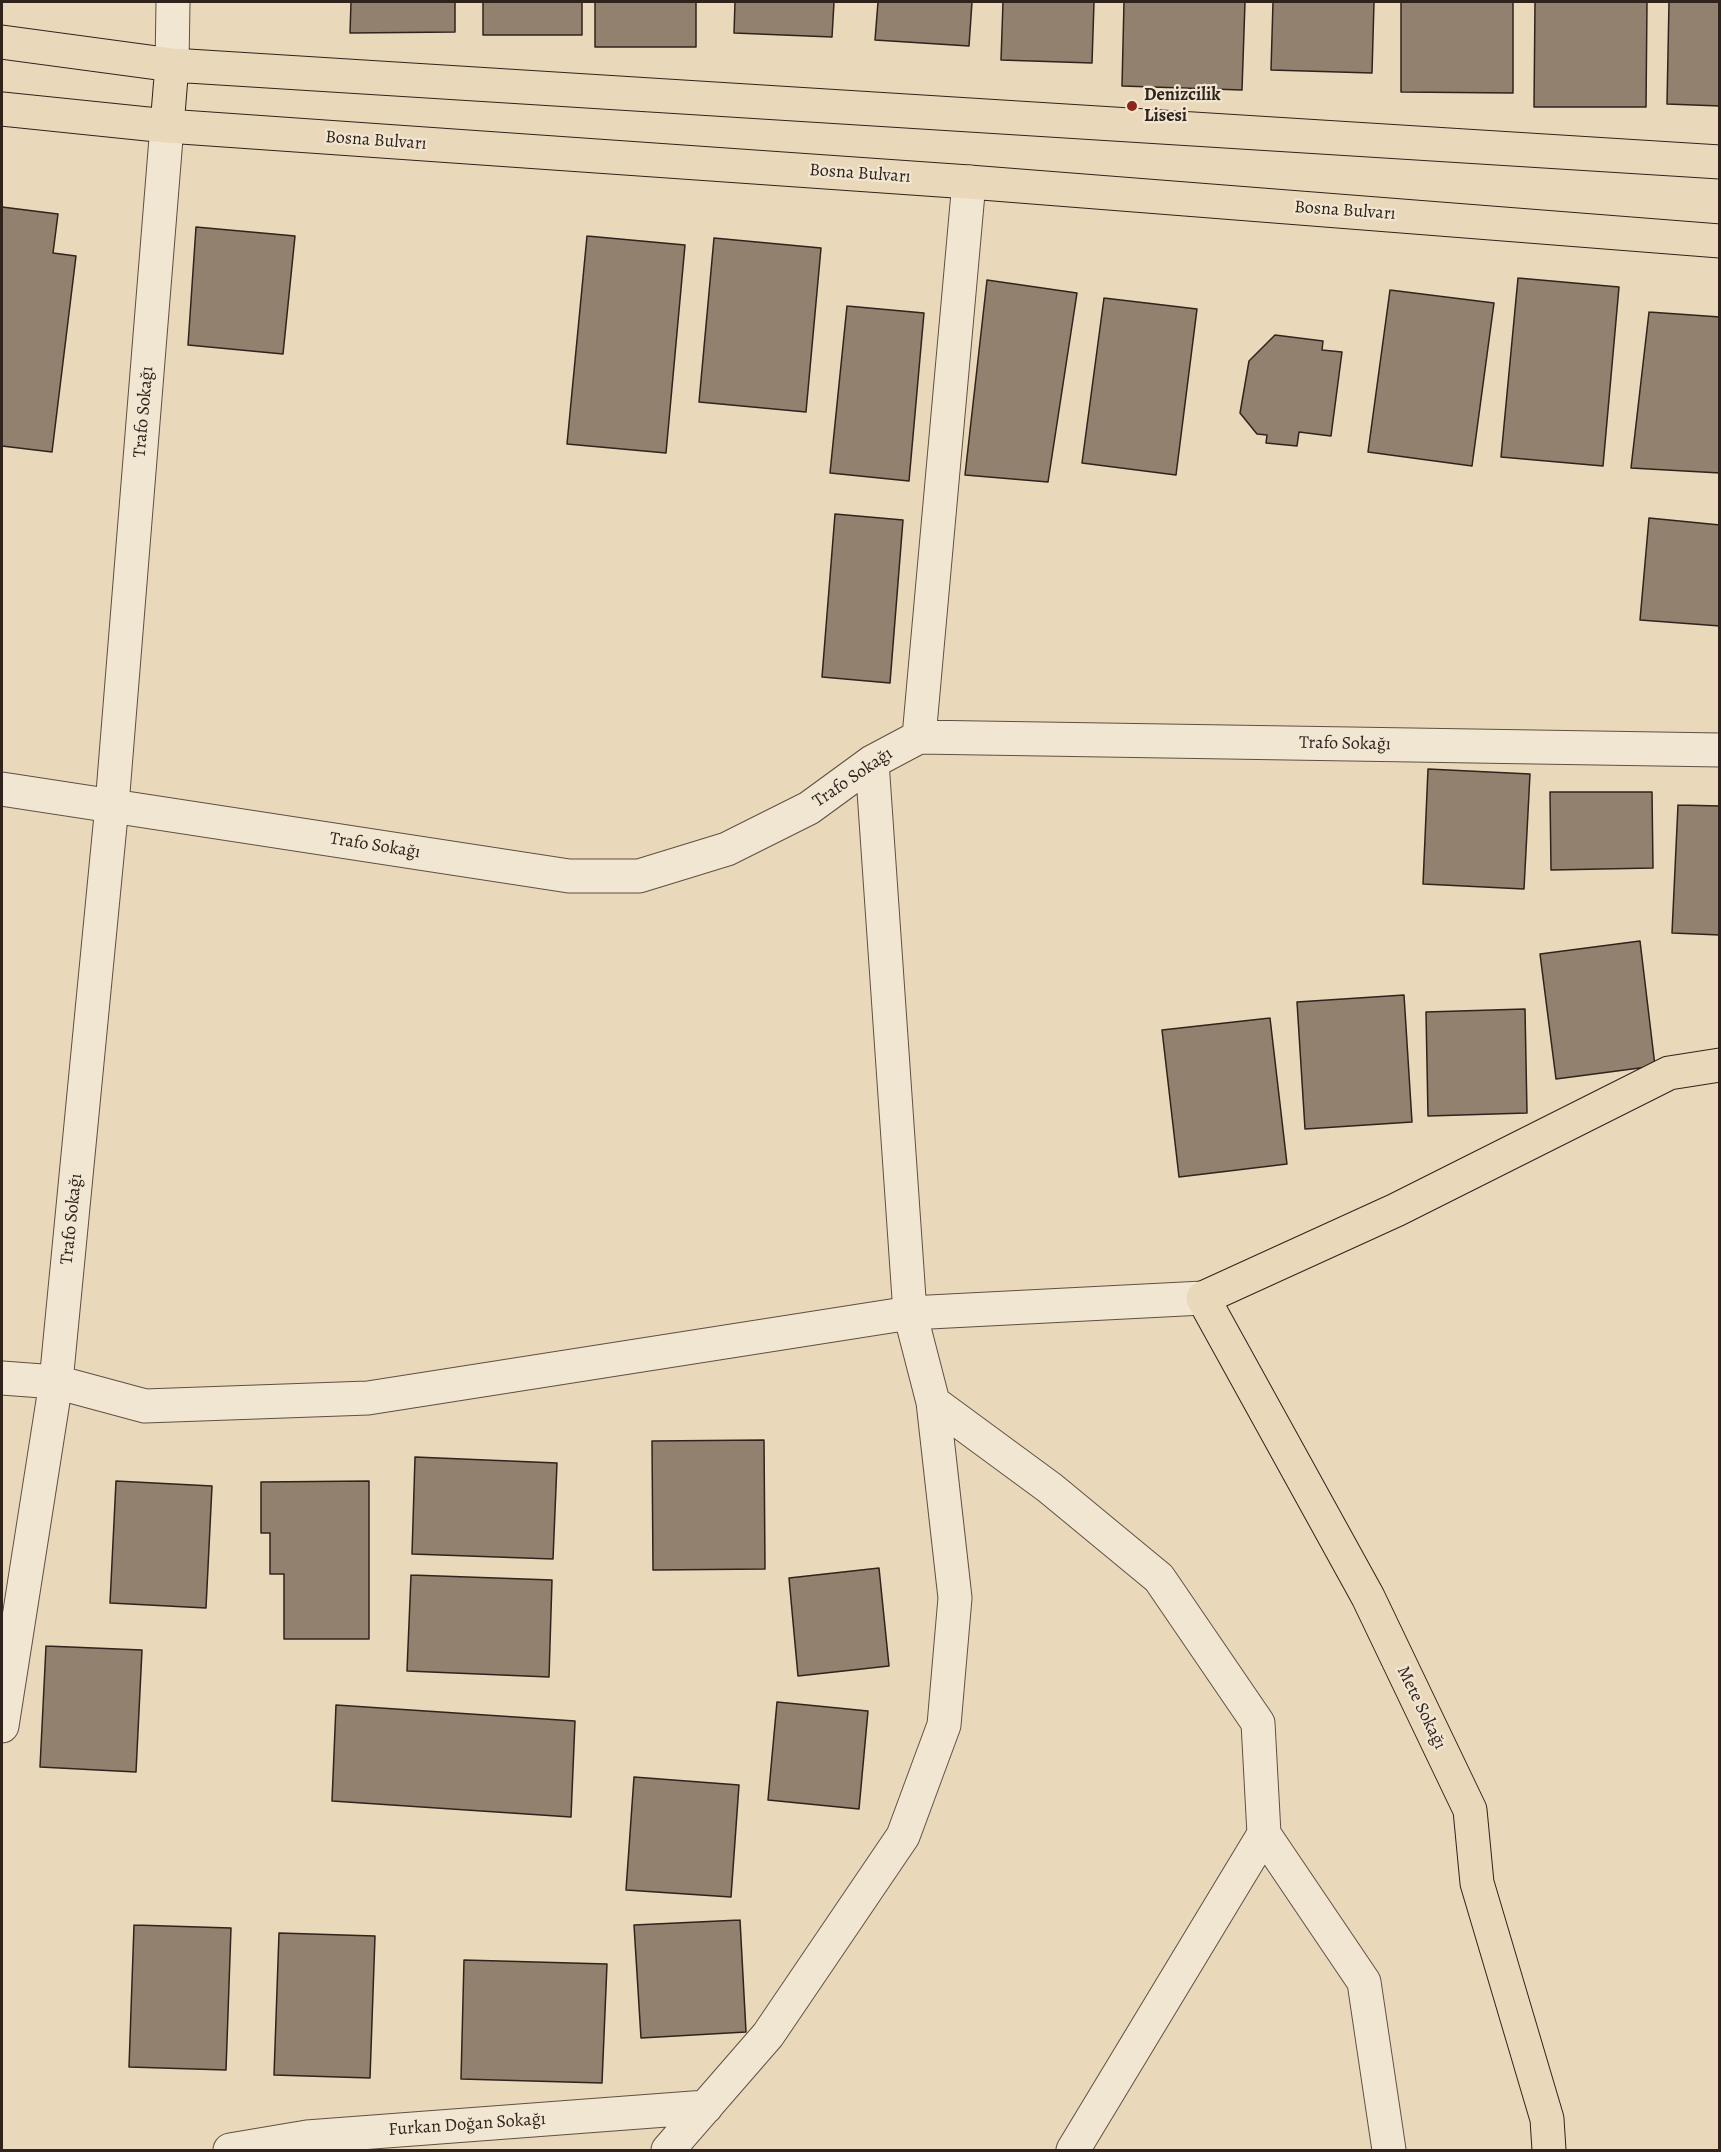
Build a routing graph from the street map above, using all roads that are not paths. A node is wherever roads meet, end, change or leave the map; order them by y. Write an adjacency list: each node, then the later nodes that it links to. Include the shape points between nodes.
1 (173, 2): 3 (street)
2 (2, 42): 3 (main road)
3 (172, 65): 5 (main road); 6 (main road)
4 (2, 109): 5 (main road, Bosna Bulvarı)
5 (167, 126): 7 (main road, Bosna Bulvarı); 13 (street, Trafo Sokağı)
6 (1719, 162)
7 (969, 182): 8 (main road, Bosna Bulvarı); 9 (street)
8 (1719, 241)
9 (919, 737): 10 (street, Trafo Sokağı); 11 (street, Trafo Sokağı)
10 (1719, 750)
11 (872, 762): 13 (street, Trafo Sokağı, via 809,808 728,849 639,876 569,876); 16 (street)
12 (2, 789): 13 (street)
13 (112, 805): 18 (street, Trafo Sokağı)
14 (1719, 1065): 15 (main road, via 1669,1073 1396,1210)
15 (1203, 1298): 16 (street); 27 (main road, Mete Sokağı, via 1368,1597 1470,1810 1477,1883 1547,2119)
16 (910, 1313): 18 (street, via 368,1398 145,1406); 19 (street)
17 (2, 1378): 18 (street)
18 (56, 1382): 20 (street, Trafo Sokağı)
19 (933, 1402): 21 (street, via 1050,1488 1159,1578 1258,1723); 22 (street, via 955,1598 944,1725 903,1836 768,2035)
20 (2, 1726)
21 (1264, 1834): 25 (street); 26 (street, via 1365,1982)
22 (706, 2107): 23 (street, Furkan Doğan Sokağı, via 307,2136); 24 (street)
23 (230, 2151)
24 (668, 2151)
25 (1073, 2151)
26 (1389, 2151)
27 (1549, 2151)

